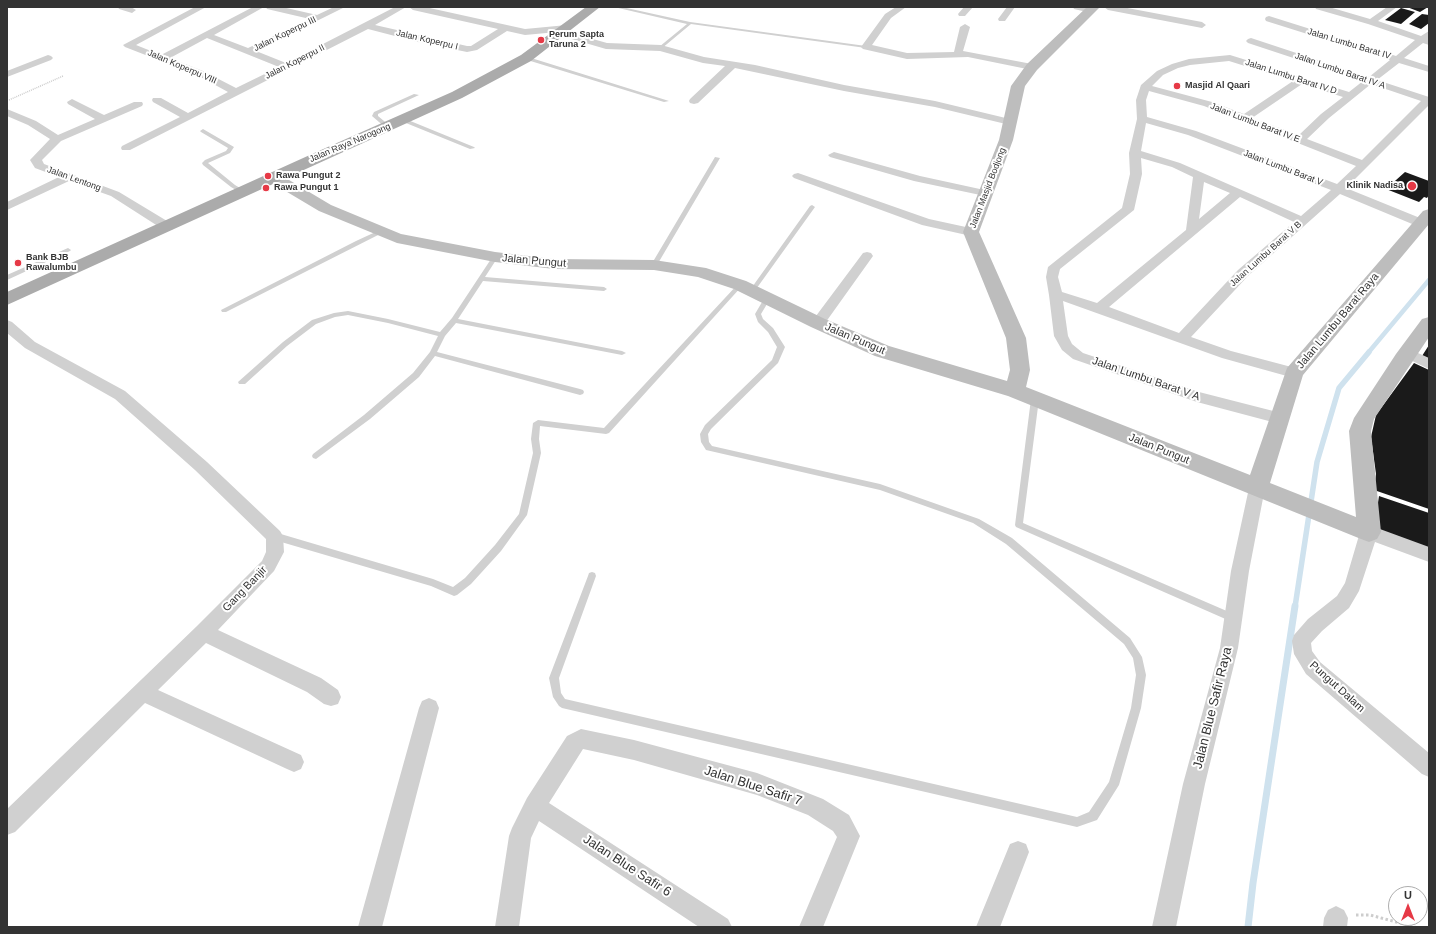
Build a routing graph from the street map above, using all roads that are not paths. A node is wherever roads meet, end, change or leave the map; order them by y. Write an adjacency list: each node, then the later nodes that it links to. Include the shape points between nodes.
1 (122, 7): 18 (street)
2 (202, 7): 40 (street, Jalan Koperpu VIII, via 128,45)
3 (260, 7): 30 (street)
4 (270, 7): 20 (street)
5 (341, 7): 20 (street, Jalan Koperpu III)
6 (402, 7): 26 (street, Jalan Koperpu II)
7 (412, 7): 17 (street)
8 (594, 7): 29 (main road, Jalan Raya Narogong)
9 (616, 7): 24 (lane)
10 (902, 7): 34 (street, via 888,16)
11 (969, 7): 19 (street)
12 (1011, 7): 21 (street)
13 (1108, 7): 25 (street)
14 (1319, 7): 23 (street)
15 (1391, 7): 23 (street)
16 (1087, 8): 43 (street, Jalan Masjid Bodjong)
17 (436, 9): 28 (street)
18 (132, 10)
19 (962, 14)
20 (319, 18): 36 (street, Jalan Koperpu III)
21 (1002, 19)
22 (1269, 19): 38 (street, Jalan Lumbu Barat IV)
23 (1371, 22): 31 (street)
24 (690, 23): 34 (lane); 35 (lane)
25 (1202, 25)
26 (367, 26): 28 (street, Jalan Koperpu I, via 467,49 474,48); 42 (street, Jalan Koperpu II)
27 (966, 27): 37 (street)
28 (505, 28): 33 (street)
29 (564, 30): 33 (main road, Jalan Raya Narogong); 33 (street); 35 (street, via 606,46)
30 (207, 35): 36 (street); 40 (street)
31 (1427, 38): 38 (street)
32 (1251, 41): 47 (street, Jalan Lumbu Barat IV A)
33 (530, 45): 54 (lane); 62 (main road, Jalan Raya Narogong, via 457,95)
34 (866, 47): 37 (street, via 902,56)
35 (662, 48): 41 (street, via 690,57)
36 (250, 51): 42 (street)
37 (958, 54): 43 (street)
38 (1400, 57): 44 (street, Jalan Lumbu Barat IV); 47 (street)
39 (48, 58): 45 (street)
40 (162, 58): 49 (street, Jalan Koperpu VIII, via 200,73)
41 (732, 65): 55 (street); 64 (street, via 935,104)
42 (287, 67): 49 (street, Jalan Koperpu II)
43 (1032, 68): 64 (street, Jalan Masjid Bodjong, via 1018,86)
44 (1429, 69)
45 (7, 74)
46 (1301, 80): 48 (street, Jalan Lumbu Barat IV D, via 1230,58 1180,64 1160,73); 51 (street, Jalan Lumbu Barat IV D); 60 (street)
47 (1368, 81): 51 (street); 53 (street, Jalan Lumbu Barat IV A)
48 (1145, 87): 60 (street, Jalan Lumbu Barat IV E, via 1208,104); 63 (street, Jalan Lumbu Barat V A, via 1141,100)
49 (235, 92): 59 (street, Jalan Koperpu II)
50 (416, 95): 65 (lane, via 376,114 375,116)
51 (1351, 96): 68 (street)
52 (157, 100): 59 (street)
53 (1428, 100): 74 (street, Jalan Lumbu Barat V B)
54 (666, 101)
55 (694, 101)
56 (72, 102): 61 (street)
57 (138, 104): 61 (street)
58 (7, 112): 67 (street, via 32,123)
59 (188, 117): 69 (street, Jalan Koperpu II)
60 (1245, 118): 68 (street, Jalan Lumbu Barat IV E)
61 (103, 119): 67 (street)
62 (403, 120): 65 (main road, Jalan Raya Narogong); 70 (lane)
63 (1142, 120): 71 (street, Jalan Lumbu Barat V A); 79 (street, Jalan Lumbu Barat V, via 1192,133)
64 (1010, 122): 82 (street, Jalan Masjid Bodjong, via 1006,140)
65 (388, 127): 78 (main road, Jalan Raya Narogong)
66 (203, 131): 80 (lane, via 231,147 228,152 207,161 206,165)
67 (57, 139): 77 (street, Jalan Lentong, via 36,160 39,166)
68 (1300, 140): 74 (street, Jalan Lumbu Barat IV E)
69 (126, 148)
70 (472, 148)
71 (1135, 153): 75 (street); 99 (street, Jalan Lumbu Barat V A, via 1136,174 1128,210 1054,267 1052,277)
72 (834, 155): 82 (street, via 918,179)
73 (717, 158): 94 (lane)
74 (1362, 164): 79 (street, Jalan Lumbu Barat V B)
75 (1199, 175): 81 (street); 88 (street)
76 (798, 176): 90 (street, via 926,222)
77 (69, 177): 83 (street); 87 (street, Jalan Lentong, via 115,194)
78 (273, 177): 80 (main road, Jalan Raya Narogong); 89 (street, Jalan Pungut, via 325,208)
79 (1338, 190): 85 (street, Jalan Lumbu Barat V); 86 (street, Jalan Lumbu Barat V B)
80 (243, 192): 87 (main road, Jalan Raya Narogong)
81 (1239, 192): 86 (street); 88 (street)
82 (985, 193): 90 (street, Jalan Masjid Bodjong)
83 (7, 206)
84 (812, 207): 98 (lane)
85 (1425, 219): 113 (street, Jalan Lumbu Barat Raya)
86 (1303, 220): 108 (street, Jalan Lumbu Barat V B, via 1243,273)
87 (168, 227): 100 (main road, Jalan Raya Narogong)
88 (1192, 230): 101 (street)
89 (382, 232): 93 (street, Jalan Pungut, via 397,238); 102 (lane)
90 (971, 232): 115 (street, Jalan Masjid Bodjong, via 1016,338 1020,370)
91 (68, 250): 95 (lane)
92 (868, 256): 104 (street)
93 (495, 257): 94 (street, Jalan Pungut, via 554,264); 96 (lane)
94 (654, 265): 98 (street, Jalan Pungut, via 700,272)
95 (7, 278)
96 (482, 279): 97 (lane); 103 (lane)
97 (604, 289)
98 (753, 292): 104 (street, Jalan Pungut); 122 (lane, via 606,430 538,423 536,425 537,453 523,515 498,548 468,581 454,592 433,583); 124 (lane, via 760,320 781,347 775,361 708,427 704,434 709,448 880,487 970,519 1009,541 1127,641 1137,657 1141,674 1136,708 1114,785 1093,816 1077,822 562,703 556,694 554,678)
99 (1056, 295): 101 (street); 118 (street, Jalan Lumbu Barat V A, via 1060,336 1067,347 1078,356 1197,397)
100 (7, 299)
101 (1100, 308): 108 (street)
102 (224, 310)
103 (454, 320): 107 (lane); 110 (lane)
104 (818, 323): 115 (street, Jalan Pungut, via 882,351)
105 (1429, 323): 111 (street)
106 (7, 325): 122 (street, via 30,345 120,395)
107 (442, 334): 109 (lane); 114 (lane, via 348,313 334,315 314,322)
108 (1181, 339): 113 (street, via 1226,355)
109 (432, 353): 116 (lane); 119 (lane, via 416,375)
110 (622, 353)
111 (1407, 353): 112 (street); 121 (street, via 1364,418 1360,431)
112 (1429, 364)
113 (1294, 373): 118 (street, Jalan Lumbu Barat Raya)
114 (242, 382)
115 (1015, 391): 117 (street, Jalan Pungut)
116 (580, 392)
117 (1035, 399): 120 (street, Jalan Pungut); 125 (lane, via 1019,525)
118 (1280, 418): 120 (street, Jalan Lumbu Barat Raya)
119 (316, 456)
120 (1265, 492): 121 (street, Jalan Pungut); 125 (street, Jalan Blue Safir Raya, via 1240,571)
121 (1368, 532): 123 (street, Jalan Pungut); 131 (street, Pungut Dalam, via 1354,586 1343,602 1315,625 1301,641 1302,654 1313,668)
122 (274, 536): 126 (street, Gang Banjir, via 275,552 268,566)
123 (1429, 555)
124 (592, 576)
125 (1233, 618): 140 (street, Jalan Blue Safir Raya, via 1229,648 1194,784)
126 (204, 632): 127 (street, Gang Banjir); 128 (street, via 314,685)
127 (142, 692): 130 (street); 133 (street, Gang Banjir)
128 (331, 697)
129 (429, 708): 135 (street)
130 (294, 762)
131 (1429, 767)
132 (535, 806): 136 (street, via 520,836); 137 (street, Jalan Blue Safir 6); 138 (street, Jalan Blue Safir 7, via 574,743 581,739 634,750 757,784 815,807 841,823 849,836)
133 (7, 824)
134 (1018, 852): 139 (street)
135 (370, 927)
136 (506, 927)
137 (720, 927)
138 (811, 927)
139 (988, 927)
140 (1164, 927)

